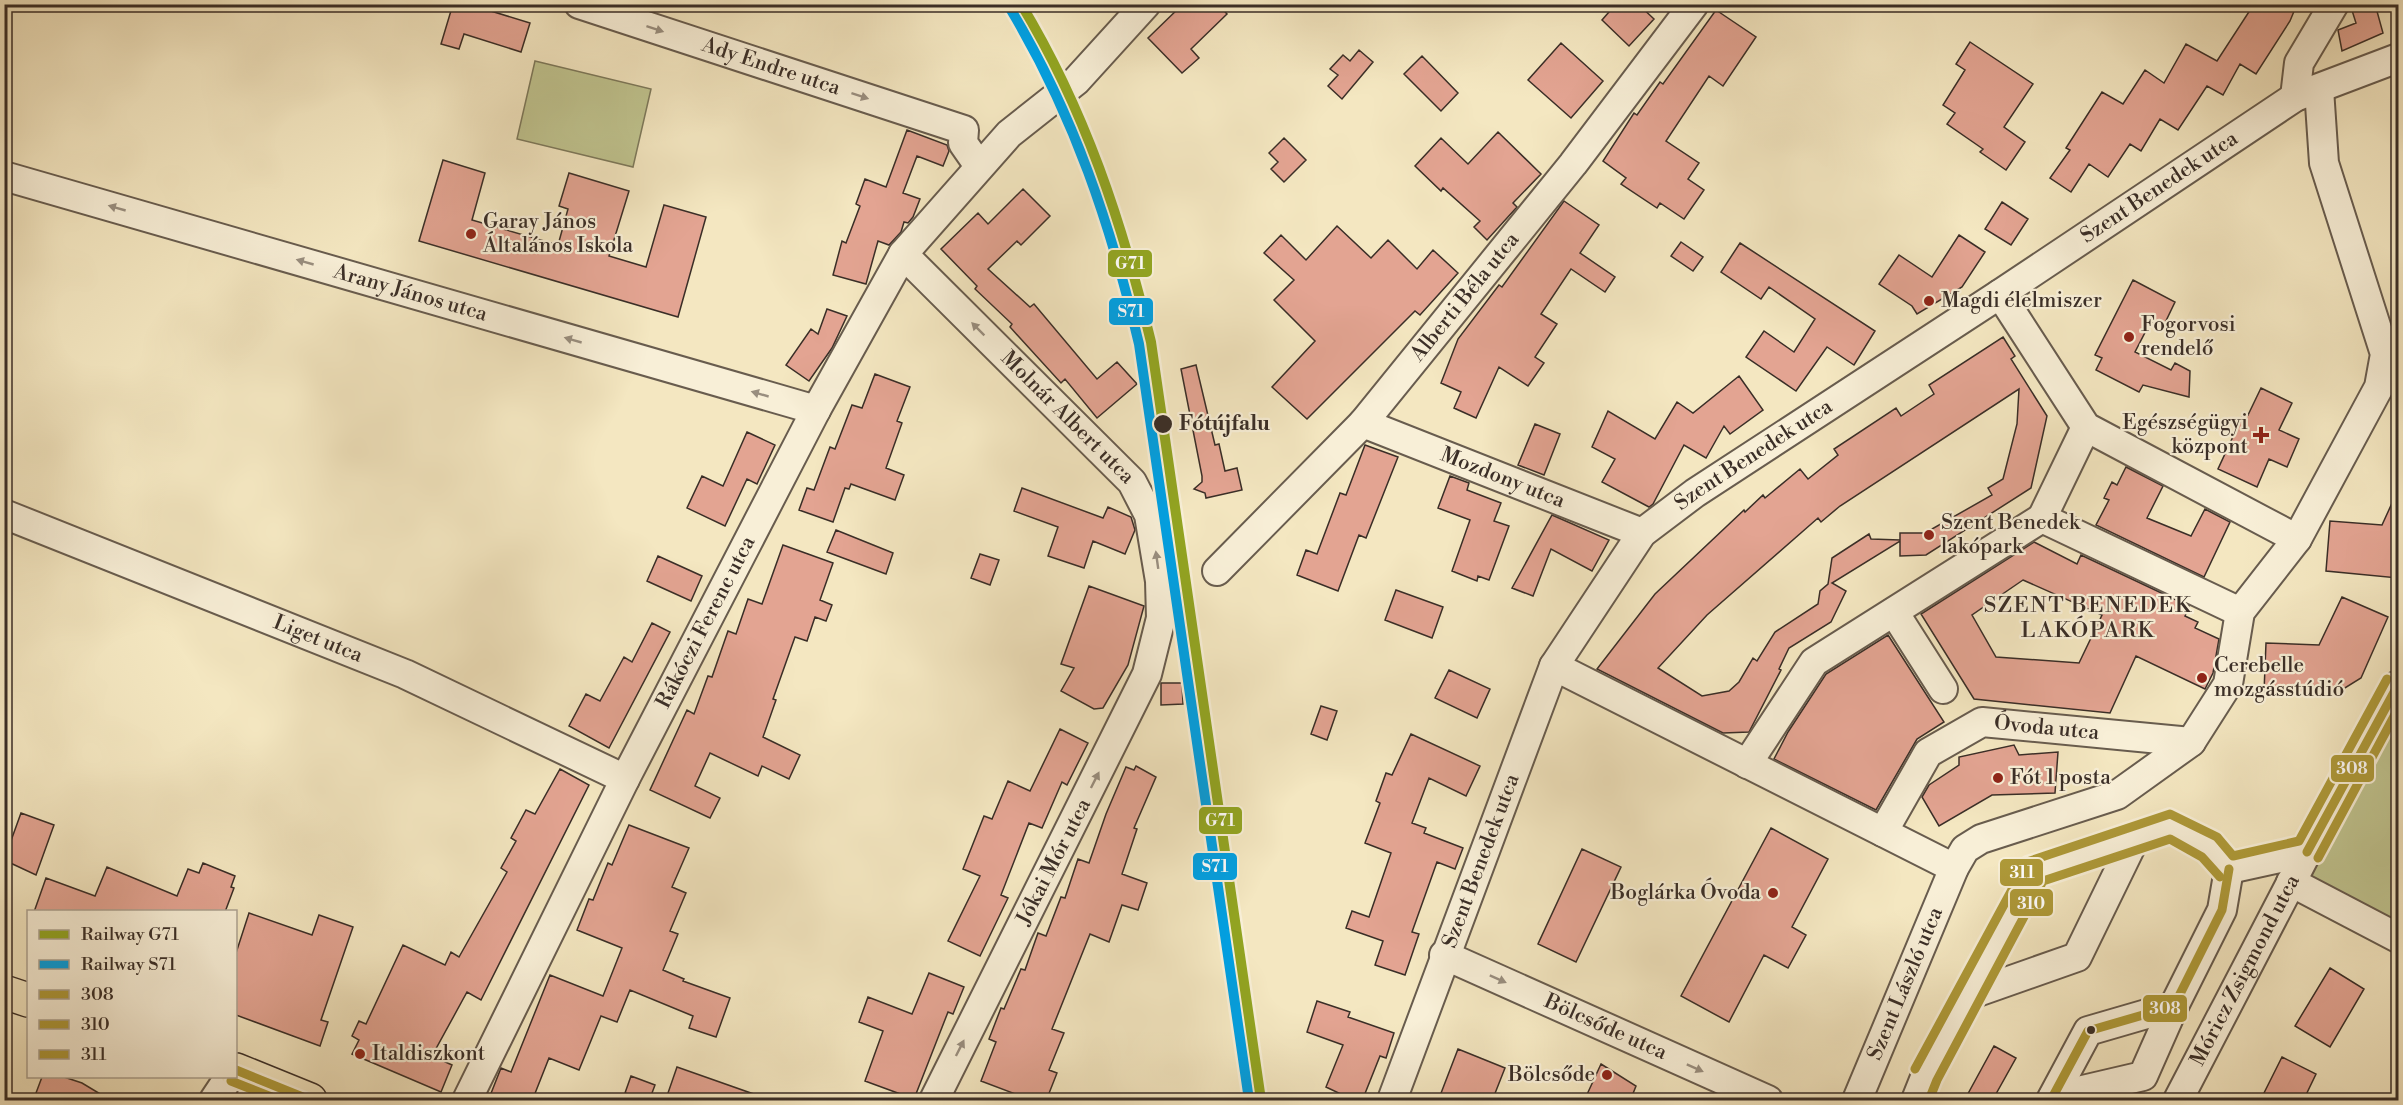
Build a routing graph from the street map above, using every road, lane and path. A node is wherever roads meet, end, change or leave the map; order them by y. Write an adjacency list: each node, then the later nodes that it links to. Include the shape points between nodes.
1 (579, 4): 7 (street, Ady Endre utca, one-way to 7)
2 (1146, 4): 8 (street, Rákóczi Ferenc utca, via 1076,81)
3 (1694, 4): 14 (street, Alberti Béla utca, via 1573,164)
4 (2334, 4): 6 (street, via 2299,63)
5 (2398, 58): 6 (street, Szent Benedek utca)
6 (2307, 93): 12 (street, Szent Benedek utca); 19 (street, via 2324,163 2385,354 2379,387)
7 (964, 130): 8 (street, Ady Endre utca, via 987,126); 9 (street, via 963,144)
8 (1009, 134): 9 (street, Rákóczi Ferenc utca)
9 (979, 166): 11 (street, Rákóczi Ferenc utca)
10 (4, 176): 13 (street, Arany János utca, one-way to 10)
11 (903, 254): 13 (street, Rákóczi Ferenc utca); 23 (street, Molnár Albert utca, one-way to 11, via 1160,581 1149,515 1132,482)
12 (2000, 294): 15 (street); 18 (street, Szent Benedek utca, via 1695,493)
13 (816, 410): 29 (street, Rákóczi Ferenc utca)
14 (1363, 423): 18 (street, Mozdony utca); 20 (street, Alberti Béla utca)
15 (2086, 427): 17 (street); 19 (street)
16 (4, 514): 29 (street, Liget utca, via 405,674)
17 (2042, 518): 21 (street); 22 (street)
18 (1642, 533): 24 (street, Szent Benedek utca)
19 (2297, 539): 22 (street)
20 (1217, 571)
21 (1894, 612): 26 (street); 28 (street, via 1814,662)
22 (2240, 612): 27 (street, via 2228,684)
23 (1161, 618): 48 (street, Jókai Mór utca, one-way to 23, via 1147,674)
24 (1554, 666): 28 (street); 37 (street, Szent Benedek utca)
25 (2398, 685): 32 (street, Móricz Zsigmond utca)
26 (1943, 688)
27 (2191, 742): 30 (street, Óvoda utca, via 1982,722 1928,753); 33 (street, Szent László utca, via 2117,795 1981,839 1965,849)
28 (1747, 764): 30 (street)
29 (626, 779): 47 (street, Rákóczi Ferenc utca)
30 (1883, 832): 33 (street)
31 (2135, 838): 34 (street, via 2171,826 2210,847); 39 (street, via 2034,872); 39 (street, via 2077,957)
32 (2307, 852): 34 (street); 35 (street, Móricz Zsigmond utca)
33 (1954, 868): 51 (street, Szent László utca)
34 (2229, 869): 41 (street, via 2222,910)
35 (2291, 882): 36 (street); 53 (street, Móricz Zsigmond utca)
36 (2398, 939)
37 (1444, 955): 49 (street, Szent Benedek utca); 50 (street, Bölcsőde utca, one-way to 50)
38 (4, 992): 40 (main road)
39 (1969, 995): 52 (street)
40 (27, 1000)
41 (2174, 1006): 44 (street, via 2088,1031); 44 (street, via 2143,1076)
42 (237, 1070): 46 (main road)
43 (229, 1078): 45 (street)
44 (2052, 1099)
45 (214, 1101)
46 (310, 1101)
47 (467, 1101)
48 (934, 1101)
49 (1392, 1101)
50 (1768, 1101)
51 (1857, 1101)
52 (1916, 1101)
53 (2178, 1101)

